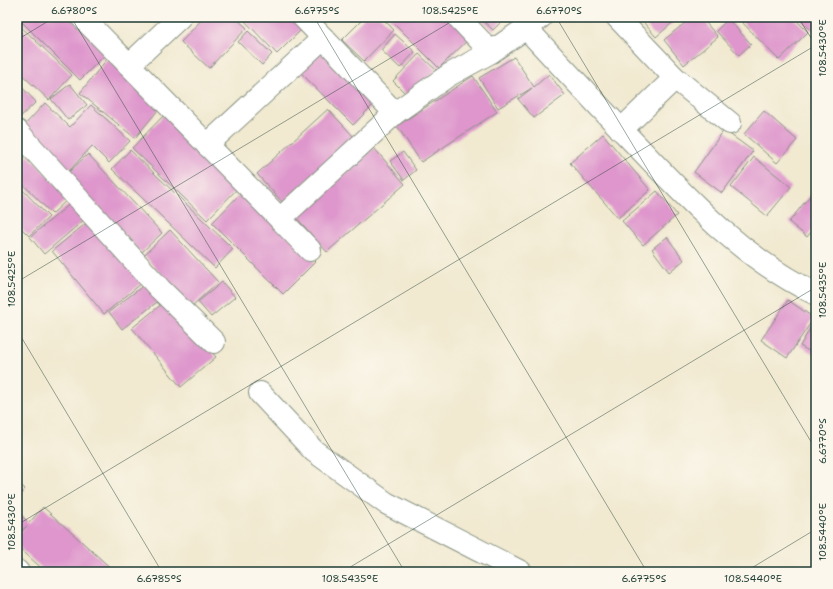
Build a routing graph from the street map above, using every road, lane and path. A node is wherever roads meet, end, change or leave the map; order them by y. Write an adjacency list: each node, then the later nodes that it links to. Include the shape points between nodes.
1 (82, 17): 9 (street)
2 (180, 17): 9 (street)
3 (303, 17): 7 (street)
4 (458, 17): 8 (street)
5 (617, 17): 10 (street)
6 (534, 22): 8 (street); 13 (street)
7 (323, 38): 11 (street); 15 (street)
8 (491, 52): 11 (street, via 449,75)
9 (129, 65): 15 (street)
10 (675, 78): 12 (street); 13 (street)
11 (395, 113): 16 (street)
12 (730, 123)
13 (621, 130): 18 (street, via 728,237 794,283)
14 (17, 131): 19 (street, via 160,289)
15 (207, 145): 16 (street)
16 (280, 219): 17 (street)
17 (310, 250)
18 (816, 294)
19 (214, 342)
20 (260, 393): 21 (street, via 314,451 386,503)
21 (521, 572)

